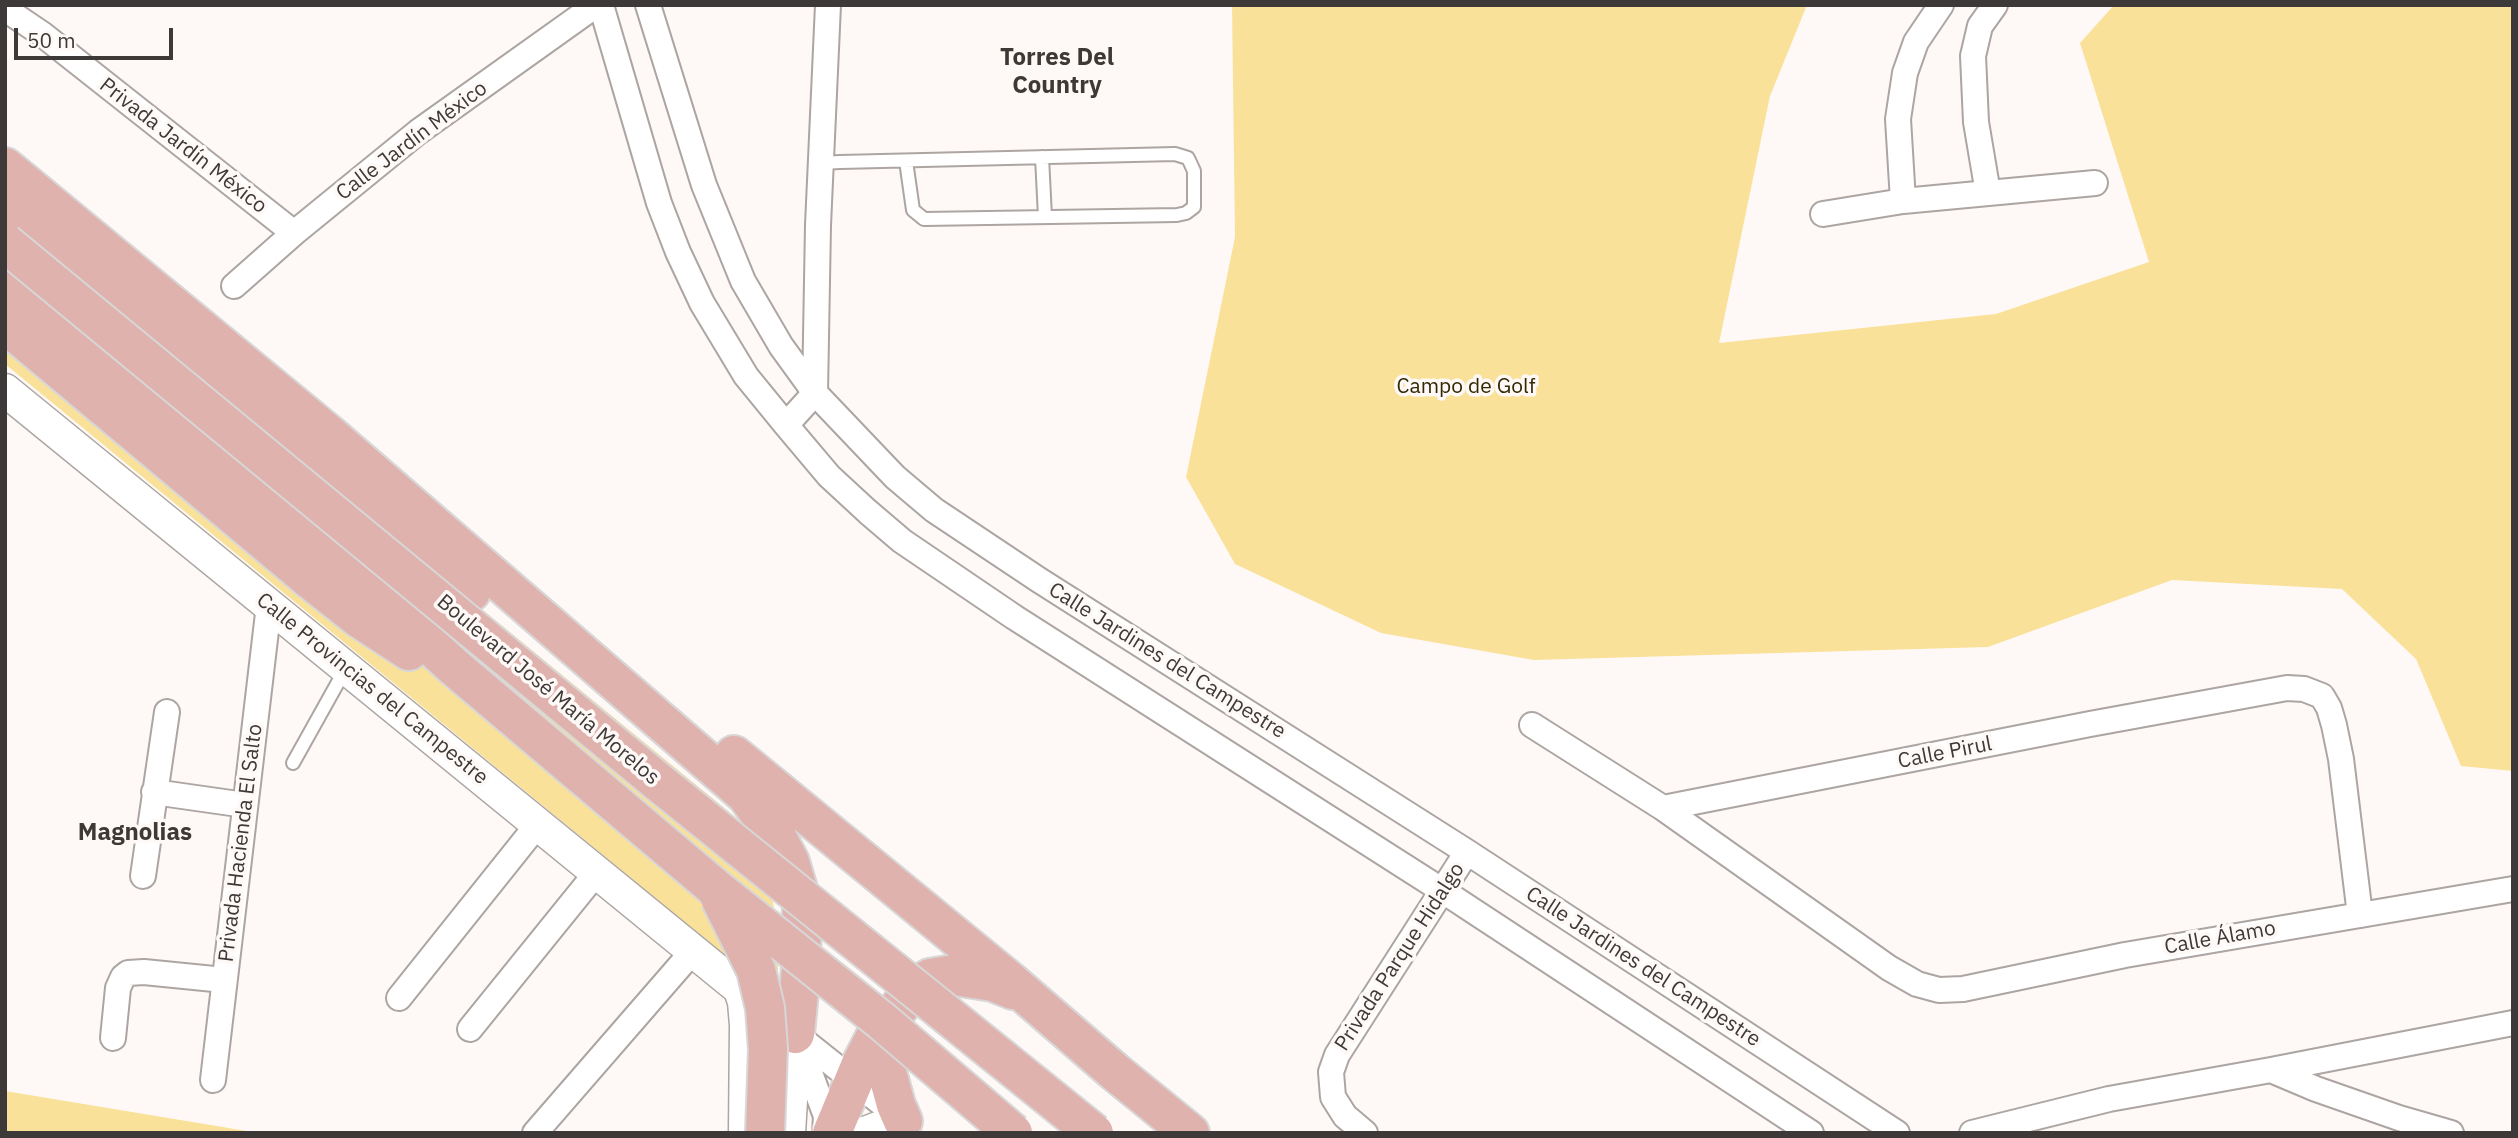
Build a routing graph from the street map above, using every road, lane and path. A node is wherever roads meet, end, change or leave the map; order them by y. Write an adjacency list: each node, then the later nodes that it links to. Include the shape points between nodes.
1 (598, 5): 17 (street, Calle Jardín México, via 418,132); 24 (street, Calle Jardines del Campestre, via 678,252 746,376)
2 (648, 5): 23 (street, Calle Jardines del Campestre, via 729,250 781,346)
3 (828, 5): 9 (street)
4 (1941, 5): 13 (street, via 1916,42 1905,73 1898,119)
5 (1995, 5): 12 (street, via 1980,26 1973,56 1976,122)
6 (5, 9): 17 (street, Privada Jardín México)
7 (1042, 157): 8 (lane); 16 (lane); 16 (lane, via 1175,154 1188,158 1194,171 1194,207 1186,213)
8 (906, 161): 9 (lane); 16 (lane, via 913,211 924,219)
9 (821, 163): 23 (street)
10 (5, 167): 25 (main road)
11 (2095, 183): 12 (street)
12 (1988, 193): 13 (street)
13 (1903, 201): 15 (street)
14 (5, 212): 36 (main road)
15 (1823, 214)
16 (1045, 217)
17 (294, 233): 19 (street, Calle Jardín México)
18 (5, 243): 64 (main road, Boulevard José María Morelos, bridge, via 657,781)
19 (234, 286)
20 (5, 289): 27 (main road, Boulevard José María Morelos, via 383,601)
21 (5, 324): 27 (main road, via 307,578 405,649)
22 (5, 390): 26 (street, Calle Provincias del Campestre)
23 (815, 393): 24 (street); 37 (street, Calle Jardines del Campestre, via 895,477 934,510)
24 (786, 425): 42 (street, Calle Jardines del Campestre, via 829,476 902,541)
25 (331, 436): 36 (main road, via 746,795); 48 (main road, via 413,490)
26 (270, 605): 28 (street, Calle Provincias del Campestre); 33 (street, Privada Hacienda El Salto)
27 (454, 667): 40 (main road, Boulevard José María Morelos)
28 (346, 668): 31 (lane); 35 (street, Calle Provincias del Campestre)
29 (167, 712): 32 (street)
30 (1532, 725): 34 (street)
31 (293, 763)
32 (154, 792): 33 (street); 39 (street)
33 (245, 804): 45 (street, Privada Hacienda El Salto)
34 (1663, 808): 43 (street, Calle Álamo, via 1889,968 1929,987 1963,989 2125,955); 43 (street, Calle Pirul, via 2287,688 2304,689 2322,696 2334,725)
35 (538, 824): 38 (street, Calle Provincias del Campestre); 47 (street)
36 (778, 839): 52 (main road, via 802,903)
37 (1467, 852): 42 (street, Privada Parque Hidalgo); 68 (street, Calle Jardines del Campestre)
38 (597, 872): 44 (street, Calle Provincias del Campestre); 51 (street)
39 (143, 876)
40 (715, 887): 59 (main road, Boulevard José María Morelos, bridge); 62 (main road, bridge, via 756,970 765,1008)
41 (2513, 889): 43 (street, Calle Álamo)
42 (1443, 891): 66 (street, Privada Parque Hidalgo, via 1337,1055 1333,1097 1345,1116); 67 (street, Calle Jardines del Campestre)
43 (2360, 915)
44 (693, 951): 46 (street, Calle Provincias del Campestre); 60 (street)
45 (224, 980): 53 (street, via 128,973 118,988); 56 (street, Privada Hacienda El Salto)
46 (739, 987): 52 (street, Calle Provincias del Campestre); 61 (street, via 746,1025)
47 (400, 998)
48 (1038, 1006): 49 (main road, via 1005,986 948,975 930,978 911,990); 65 (main road)
49 (896, 1012): 55 (main road, via 875,1037); 58 (main road, via 886,1038 886,1055 892,1090)
50 (2513, 1023): 54 (street)
51 (470, 1029)
52 (795, 1034): 55 (street); 57 (street); 63 (street)
53 (113, 1038)
54 (2272, 1070): 69 (street, via 2109,1099); 70 (street)
55 (854, 1079): 57 (main road); 58 (street)
56 (213, 1080)
57 (837, 1129): 58 (street)
58 (907, 1129)
59 (1007, 1129)
60 (535, 1133)
61 (745, 1133)
62 (765, 1133)
63 (789, 1133)
64 (1094, 1133)
65 (1190, 1133)
66 (1365, 1133)
67 (1811, 1133)
68 (1896, 1133)
69 (1972, 1133)
70 (2451, 1133)

